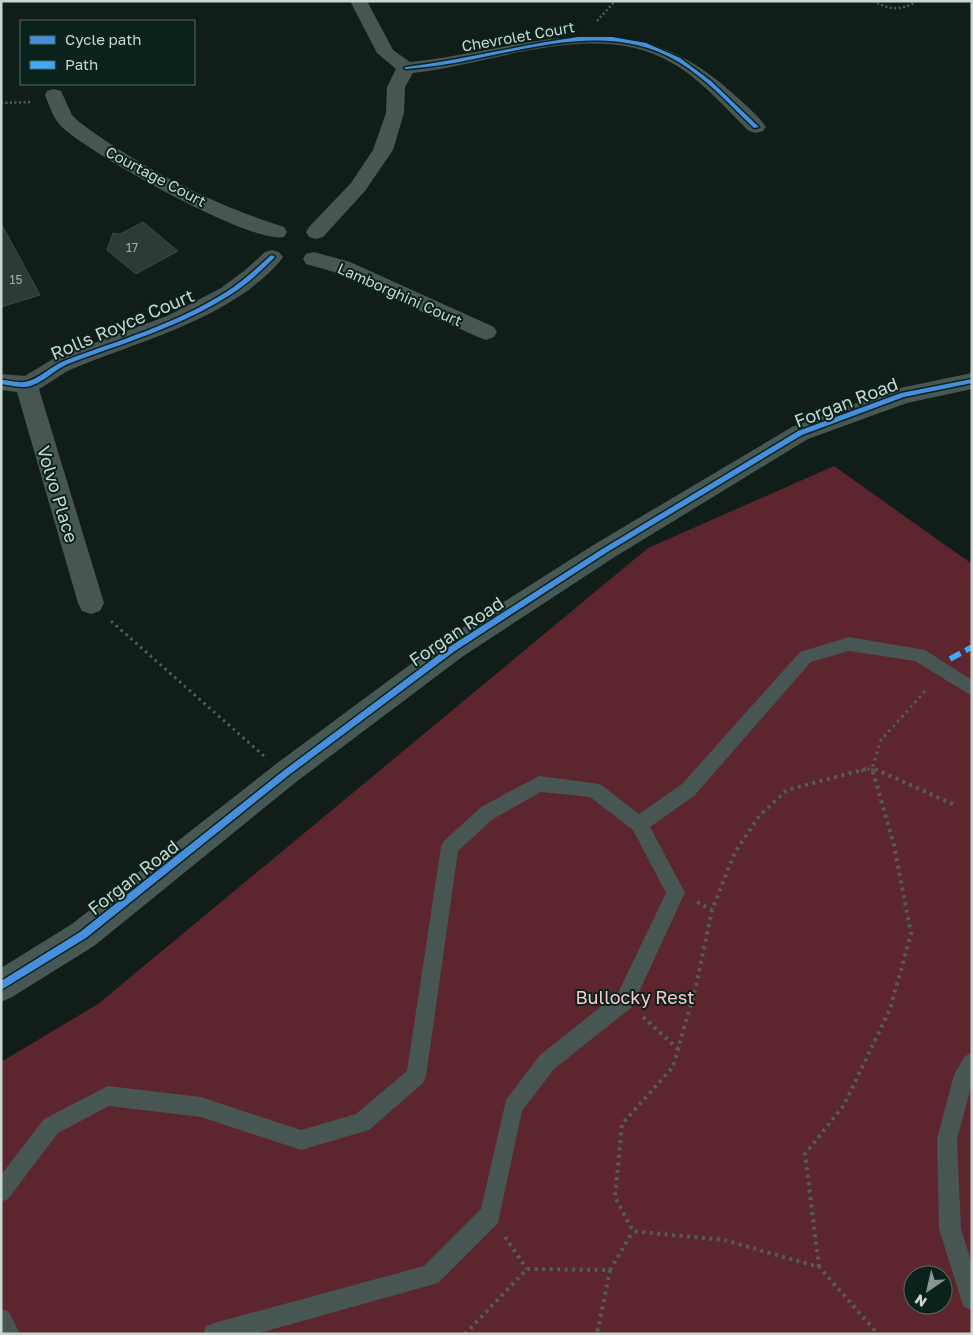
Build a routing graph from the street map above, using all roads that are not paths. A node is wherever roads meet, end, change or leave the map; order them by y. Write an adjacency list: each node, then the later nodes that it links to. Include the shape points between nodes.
1 (358, 1): 2 (street, via 386,53)
2 (406, 68): 4 (street, Chevrolet Court, via 562,40 618,40 677,58); 6 (street, via 398,83 395,113 383,150 358,187)
3 (54, 95): 5 (street, Courtage Court, via 63,117 71,125 126,163 250,224)
4 (756, 127)
5 (277, 232): 6 (street, via 302,227); 7 (street, via 267,247)
6 (316, 232): 7 (street, via 324,242 324,248)
7 (293, 261): 8 (street, Lamborghini Court, via 342,267); 11 (street, Rolls Royce Court, via 253,276 214,301 155,330 62,364)
8 (486, 332)
9 (972, 381): 15 (street, Forgan Road, via 903,395 800,433 604,551 452,649 286,773 83,935)
10 (1, 382): 11 (street)
11 (26, 384): 12 (street, Volvo Place)
12 (91, 603)
13 (972, 688): 14 (lane, via 920,655 849,644 806,657 688,790)
14 (640, 824): 17 (lane, via 594,790 539,784 487,813 450,847 416,1076 362,1123 301,1140 201,1108 108,1096 51,1126); 19 (lane, via 676,893 625,1000 547,1062 513,1107 490,1215 430,1275)
15 (1, 986)
16 (972, 1063): 18 (lane, via 964,1075 947,1139 950,1229)
17 (1, 1192)
18 (972, 1299)
19 (214, 1334)

